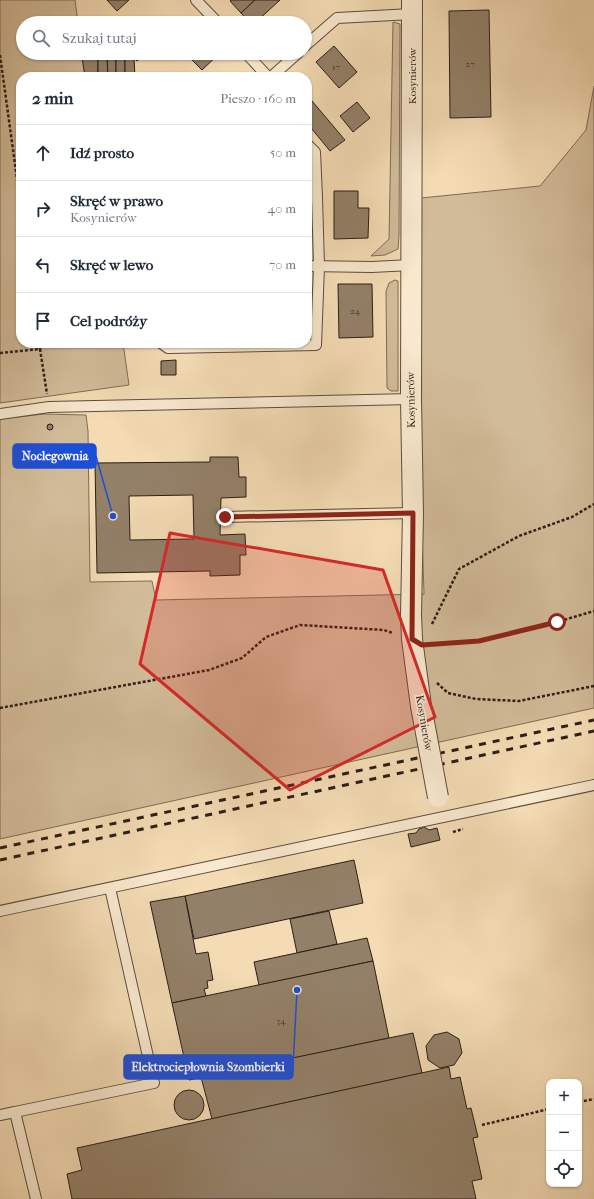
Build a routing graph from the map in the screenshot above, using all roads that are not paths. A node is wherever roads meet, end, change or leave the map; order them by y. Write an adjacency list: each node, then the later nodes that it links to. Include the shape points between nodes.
1 (196, 0): 3 (lane)
2 (412, 7): 4 (lane, via 337,18); 11 (street, Kosynierów)
3 (211, 16)
4 (312, 40)
5 (253, 60): 7 (lane)
6 (290, 60): 8 (lane)
7 (265, 72)
8 (276, 72)
9 (312, 149): 10 (lane, via 315,152)
10 (312, 197): 13 (lane)
11 (411, 265): 13 (lane); 15 (street, Kosynierów)
12 (312, 266): 13 (lane)
13 (319, 266): 14 (lane, via 316,345)
14 (312, 345)
15 (411, 399): 16 (lane, via 49,407); 17 (street, Kosynierów)
16 (0, 414)
17 (413, 513): 18 (lane); 20 (street, Kosynierów, bridge, via 421,706)
18 (225, 517)
19 (594, 785): 20 (lane)
20 (440, 807): 21 (lane)
21 (110, 888): 22 (lane); 23 (lane, via 154,1083)
22 (0, 911)
23 (15, 1112): 24 (lane); 25 (lane)
24 (0, 1115)
25 (36, 1199)

